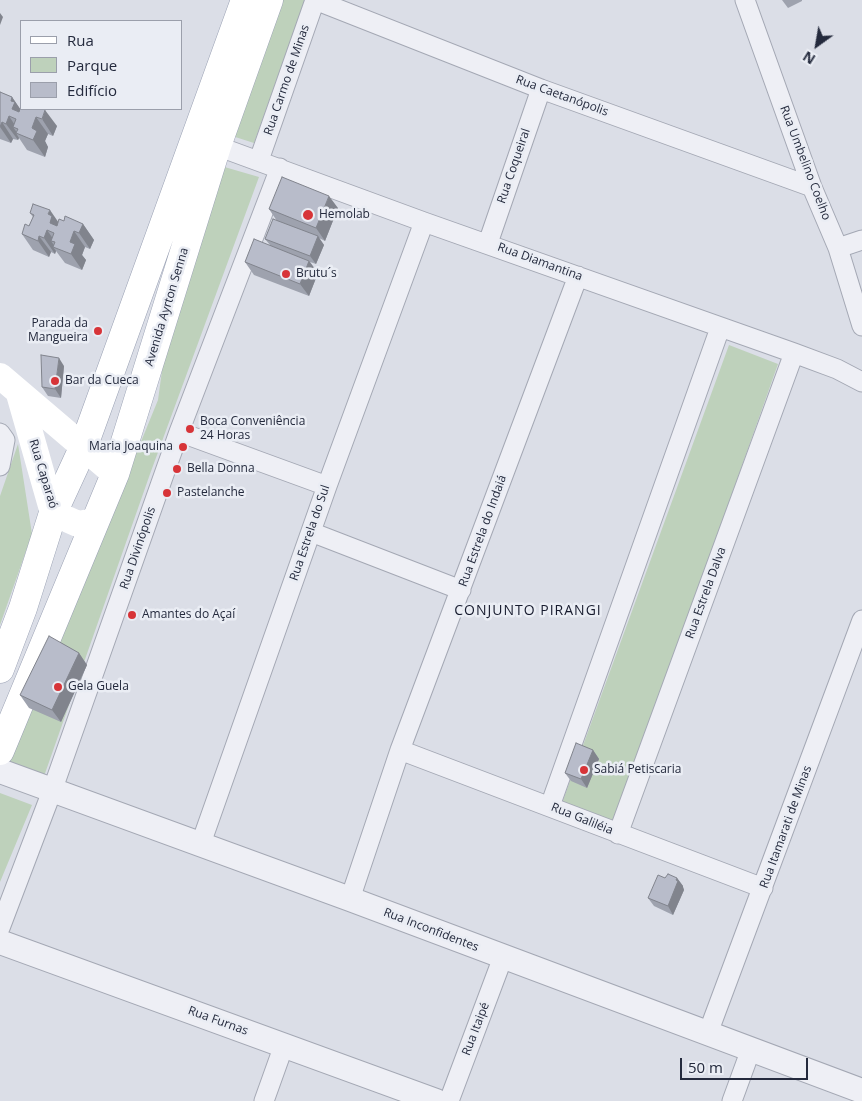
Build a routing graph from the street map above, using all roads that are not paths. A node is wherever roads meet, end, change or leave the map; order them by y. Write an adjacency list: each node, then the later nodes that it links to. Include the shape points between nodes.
1 (244, 0): 23 (main road)
2 (269, 0): 6 (main road, Avenida Ayrton Senna)
3 (315, 0): 5 (street, Rua Caetanópolis); 7 (street, Rua Carmo de Minas)
4 (745, 0): 9 (street, Rua Umbelino Coelho)
5 (541, 88): 9 (street, Rua Caetanópolis); 12 (street, Rua Coqueiral)
6 (217, 146): 7 (street, Rua Diamantina); 25 (main road, Avenida Ayrton Senna)
7 (259, 160): 8 (street, Rua Diamantina)
8 (280, 168): 10 (street, Rua Diamantina); 21 (street, Rua Divinópolis)
9 (812, 187): 13 (street, Rua Umbelino Coelho)
10 (424, 222): 12 (street, Rua Diamantina); 26 (street, Rua Estrela do Sul)
11 (862, 240): 13 (street)
12 (488, 243): 14 (street, Rua Diamantina)
13 (838, 248): 15 (street, Rua Umbelino Coelho)
14 (578, 276): 16 (street, Rua Diamantina); 30 (street, Rua Estrela do Indaiá)
15 (862, 326)
16 (720, 328): 17 (street, Rua Diamantina); 38 (street)
17 (794, 353): 19 (street, Rua Diamantina); 39 (street, Rua Estrela Dalva)
18 (0, 376): 20 (main road)
19 (862, 382)
20 (19, 394): 23 (main road); 27 (main road, Rua Caparaó)
21 (179, 432): 26 (street); 37 (street, Rua Divinópolis)
22 (0, 433): 24 (street, via 5,440)
23 (83, 448): 25 (main road); 27 (main road)
24 (0, 466)
25 (115, 474): 28 (main road, Avenida Ayrton Senna)
26 (327, 486): 29 (street, Rua Estrela do Sul)
27 (53, 513): 28 (main road, Rua Caparaó, via 78,524); 33 (main road)
28 (95, 521): 35 (main road, Avenida Ayrton Senna)
29 (311, 532): 30 (street); 40 (street, Rua Estrela do Sul)
30 (460, 590): 34 (street, Rua Estrela do Indaiá)
31 (862, 620): 32 (street, Rua Itamarati de Minas)
32 (857, 650): 41 (street, Rua Itamarati de Minas)
33 (0, 668)
34 (400, 750): 38 (street, Rua Galiléia); 42 (street, Rua Estrela do Indaiá)
35 (0, 751)
36 (0, 772): 37 (street, Rua Inconfidentes)
37 (52, 791): 40 (street, Rua Inconfidentes); 43 (street, Rua Divinópolis)
38 (550, 806): 39 (street, Rua Galiléia)
39 (618, 834): 41 (street, Rua Galiléia)
40 (200, 846): 42 (street, Rua Inconfidentes)
41 (763, 888): 46 (street, Rua Itamarati de Minas)
42 (350, 899): 45 (street, Rua Inconfidentes)
43 (0, 928)
44 (0, 942): 47 (street, Rua Furnas)
45 (503, 957): 46 (street, Rua Inconfidentes); 52 (street, Rua Itaipé)
46 (708, 1033): 48 (street, Rua Inconfidentes)
47 (284, 1045): 50 (street); 51 (street, Rua Furnas)
48 (751, 1049): 49 (street, Rua Inconfidentes); 53 (street)
49 (860, 1085)
50 (264, 1101)
51 (436, 1101)
52 (449, 1101)
53 (732, 1101)

